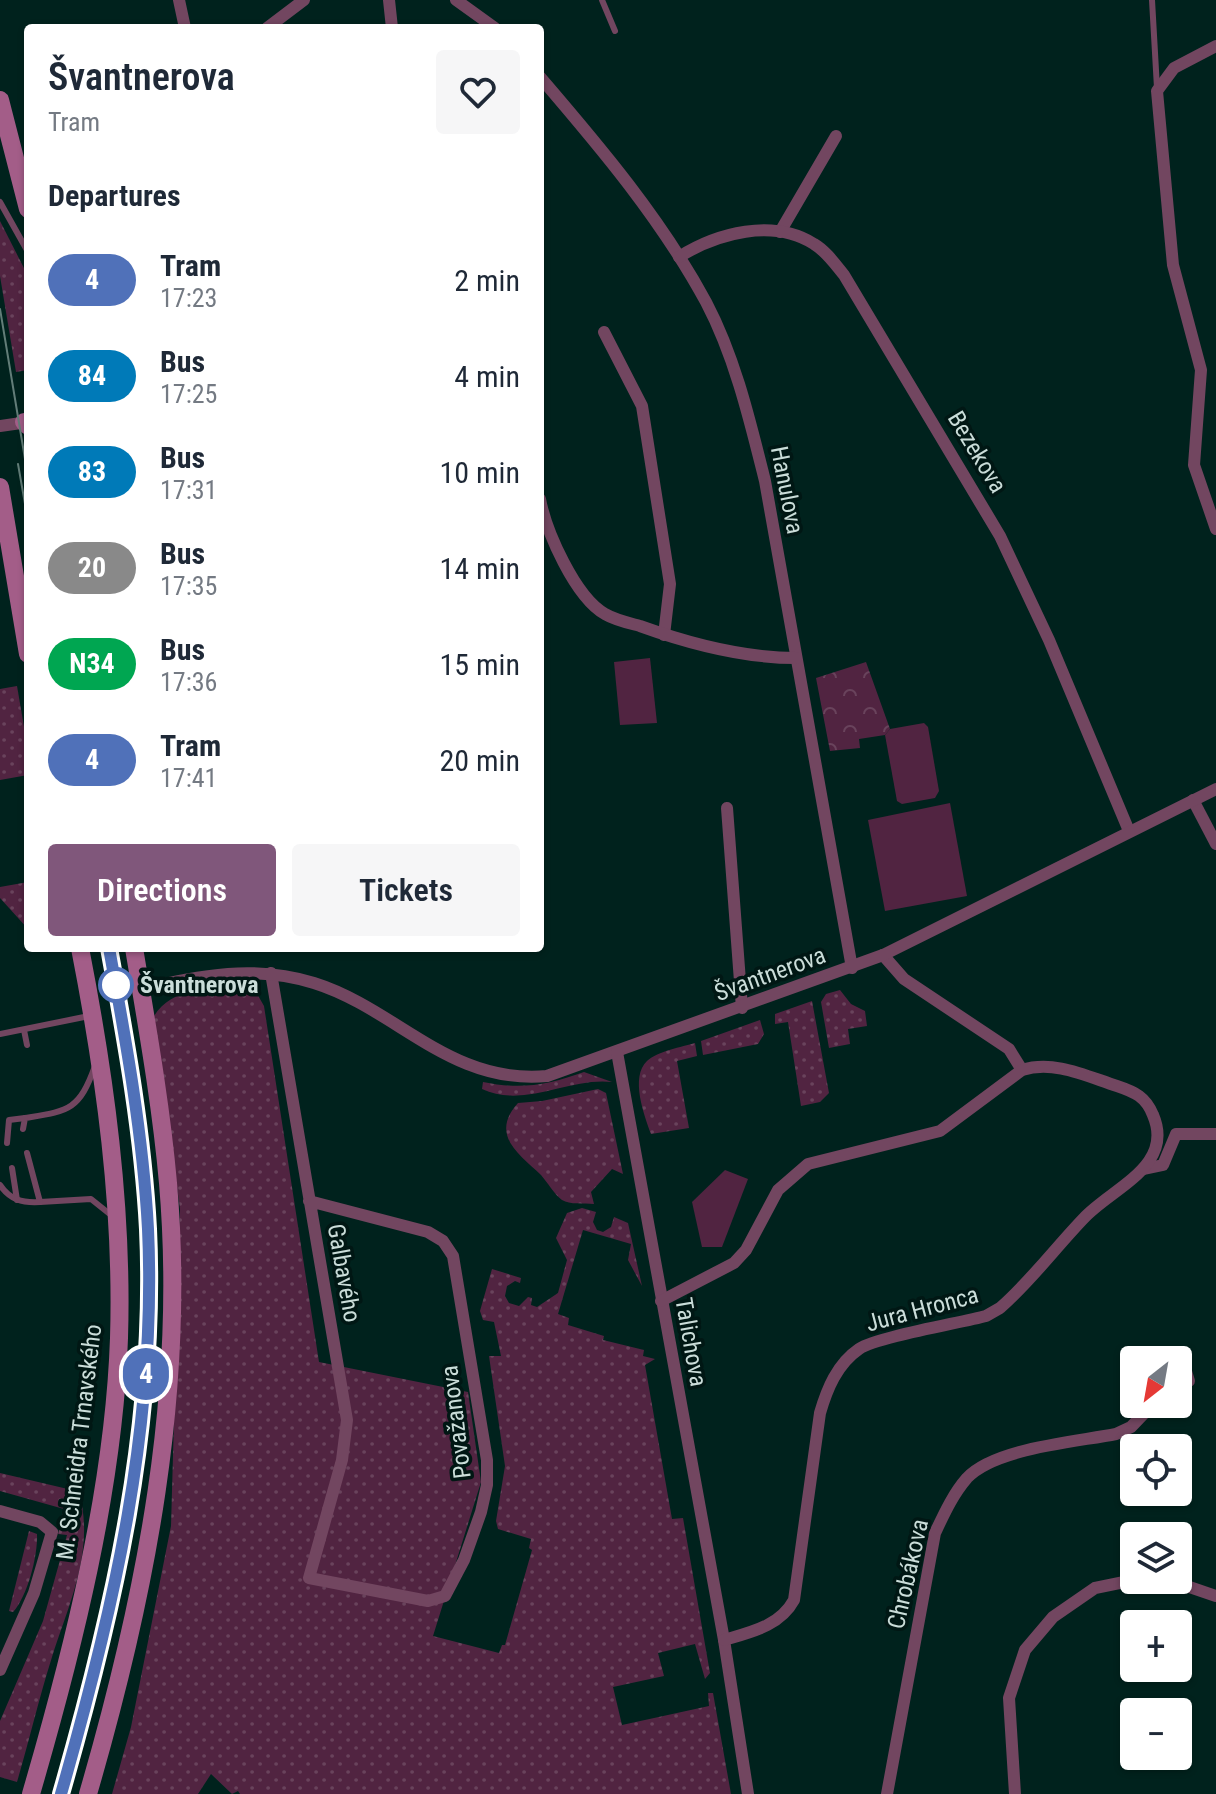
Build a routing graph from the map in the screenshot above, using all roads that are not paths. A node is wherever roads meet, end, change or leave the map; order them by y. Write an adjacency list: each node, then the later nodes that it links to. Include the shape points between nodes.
1 (179, 0): 7 (street)
2 (304, 0): 8 (street)
3 (389, 0): 9 (street)
4 (458, 0): 10 (street)
5 (602, 0): 11 (lane)
6 (1152, 0): 14 (lane)
7 (184, 24)
8 (272, 24)
9 (392, 24)
10 (490, 24)
11 (615, 31)
12 (1216, 46): 14 (street, via 1174,68)
13 (544, 82): 21 (street, Hanulova, via 641,198)
14 (1157, 91): 27 (street, via 1173,265 1201,370 1194,465)
15 (0, 100): 17 (main road)
16 (836, 136): 19 (street)
17 (24, 193)
18 (0, 202): 20 (lane)
19 (780, 232): 21 (street, Bezekova, via 732,234); 35 (street, Bezekova, via 817,246 844,275 987,511 1038,614)
20 (24, 245)
21 (679, 257): 31 (street, Hanulova, via 707,305 747,409)
22 (604, 332): 29 (street, via 642,406 670,584)
23 (24, 423): 24 (street)
24 (0, 426)
25 (0, 487): 28 (main road)
26 (544, 518): 29 (street, via 584,594 604,614)
27 (1216, 529)
28 (5, 556): 30 (main road)
29 (664, 635): 31 (street, via 757,658)
30 (24, 637)
31 (796, 658): 40 (street, Hanulova)
32 (1216, 789): 33 (street, Švantnerova)
33 (1193, 800): 35 (street, Švantnerova); 36 (street)
34 (727, 808): 43 (street)
35 (1129, 831): 39 (street, Švantnerova)
36 (1216, 844)
37 (81, 952): 44 (main road, M. Schneidra Trnavského)
38 (135, 952): 42 (main road)
39 (883, 955): 40 (street, Švantnerova); 50 (street, via 904,979 1009,1049)
40 (852, 968): 43 (street, Švantnerova)
41 (271, 973): 42 (street, Švantnerova, via 222,972); 48 (street, Švantnerova, via 330,989 461,1063 488,1072 547,1076); 60 (street, Galbavého)
42 (140, 989): 73 (main road, via 168,1185 168,1390 157,1501 136,1617)
43 (742, 1008): 48 (street, Švantnerova)
44 (93, 1016): 45 (lane); 49 (main road, M. Schneidra Trnavského)
45 (24, 1030): 46 (lane); 47 (lane)
46 (0, 1034)
47 (27, 1045)
48 (617, 1052): 63 (street, Talichova)
49 (99, 1055): 51 (lane, via 79,1100 66,1111); 62 (main road, M. Schneidra Trnavského)
50 (1022, 1070): 57 (street, Jura Hronca, via 1051,1066 1136,1093 1149,1105 1158,1137); 63 (street, via 940,1131 808,1164 778,1190 734,1263)
51 (25, 1118): 52 (lane); 54 (lane, via 9,1120)
52 (23, 1129)
53 (1216, 1134): 57 (street, Jura Hronca, via 1176,1134 1163,1165)
54 (7, 1143)
55 (27, 1153): 61 (lane)
56 (12, 1168): 59 (lane)
57 (1144, 1169): 70 (street, Jura Hronca, via 1094,1207 993,1312 869,1345 848,1359 820,1413 794,1600 781,1618)
58 (0, 1185): 59 (lane)
59 (17, 1200): 61 (lane)
60 (309, 1201): 66 (street, Galbavého, via 347,1420 342,1460); 66 (street, Považanova, via 428,1232 453,1256 477,1389 487,1485 464,1560 445,1596 407,1598)
61 (40, 1202): 62 (lane, via 91,1199)
62 (117, 1221): 72 (main road, M. Schneidra Trnavského, via 119,1339 101,1493 71,1649)
63 (661, 1301): 70 (street, Talichova)
64 (1140, 1418): 75 (street, Chrobákova, via 1116,1434 1001,1457 968,1476 951,1501 935,1533)
65 (0, 1511): 71 (street, via 40,1522 52,1532 34,1593)
66 (309, 1578)
67 (1120, 1583): 76 (street, via 1095,1588 1053,1617 1025,1650 1009,1698)
68 (1192, 1588): 69 (street)
69 (1216, 1596)
70 (724, 1640): 74 (street, Talichova)
71 (0, 1670)
72 (31, 1794)
73 (88, 1794)
74 (748, 1794)
75 (887, 1794)
76 (1015, 1794)

